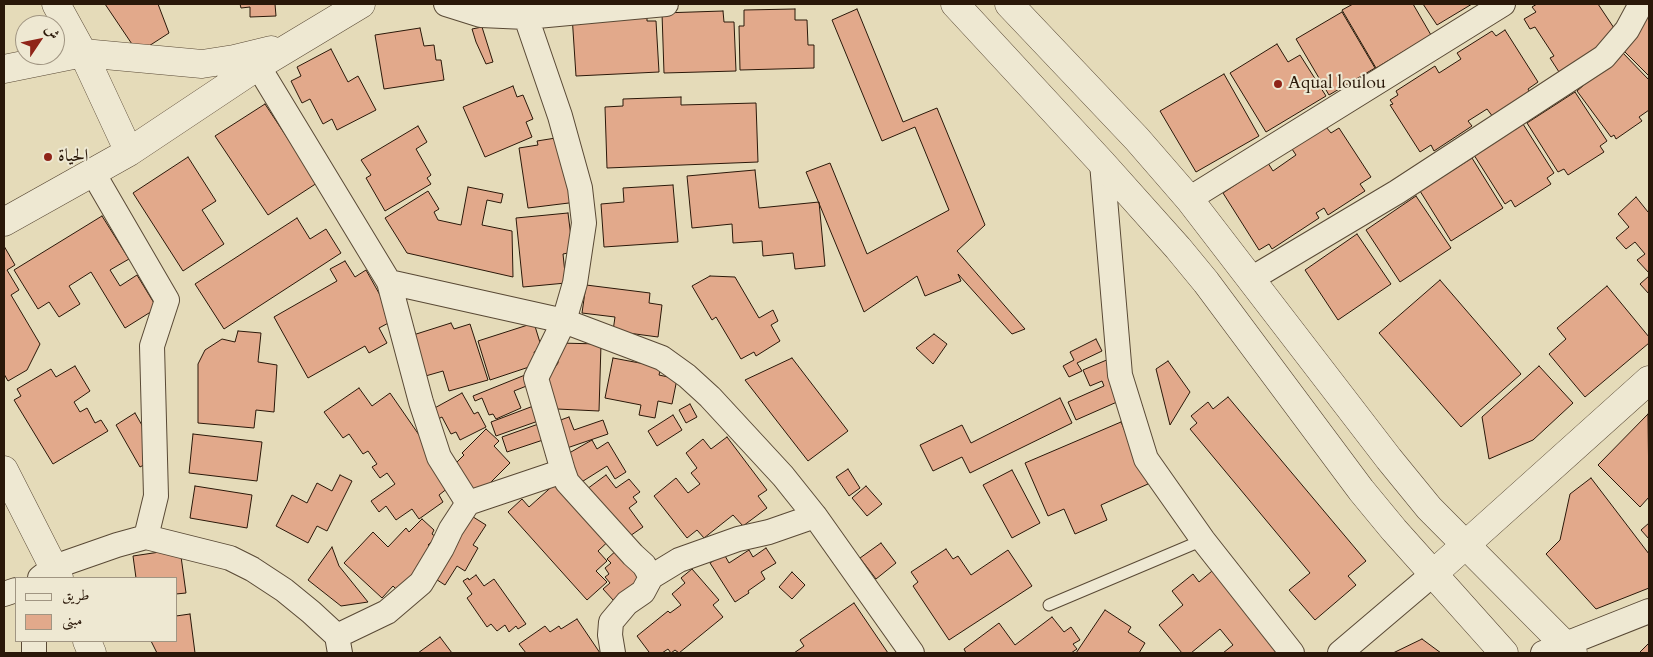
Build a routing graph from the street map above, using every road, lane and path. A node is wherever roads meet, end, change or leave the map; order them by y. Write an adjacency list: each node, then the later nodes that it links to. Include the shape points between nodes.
1 (56, 4): 11 (street)
2 (361, 4): 10 (street)
3 (446, 4): 9 (street, via 481,15)
4 (666, 4): 9 (street)
5 (955, 4): 15 (street)
6 (1009, 4): 17 (street)
7 (1503, 4): 17 (street)
8 (1641, 4): 19 (street, via 1627,30 1604,57 1397,192)
9 (526, 17): 21 (street, via 560,116 580,188 584,223 575,283)
10 (303, 40): 11 (street, via 202,64); 12 (street)
11 (83, 53): 13 (street); 14 (street)
12 (258, 66): 14 (street); 20 (street)
13 (4, 70)
14 (129, 152): 16 (street)
15 (1102, 163): 28 (street, via 1120,375 1146,459); 30 (street, via 1206,282 1361,490)
16 (92, 171): 18 (street); 27 (street, via 167,300 152,346 156,496)
17 (1189, 199): 19 (street)
18 (4, 222)
19 (1251, 279): 29 (street, via 1389,459 1429,508)
20 (390, 282): 21 (street); 25 (street, via 439,457)
21 (564, 321): 24 (street, via 536,378); 26 (street, via 662,358 688,376 783,476)
22 (1649, 380): 29 (street)
23 (4, 470): 31 (street)
24 (563, 471): 25 (street); 32 (street, via 568,482 644,565)
25 (468, 503): 35 (street, via 422,583 387,612)
26 (815, 516): 32 (street, via 679,560); 38 (street)
27 (146, 537): 31 (street, via 117,544); 35 (street, via 230,558 252,569 284,590)
28 (1202, 540): 33 (lane); 39 (street)
29 (1466, 545): 30 (street); 36 (street)
30 (1433, 574): 40 (street); 41 (street)
31 (51, 575)
32 (651, 577): 37 (street, via 643,592 627,603 611,622)
33 (1049, 606)
34 (1649, 611): 36 (street)
35 (338, 644)
36 (1560, 650)
37 (613, 653)
38 (912, 653)
39 (1292, 653)
40 (1340, 653)
41 (1504, 653)

